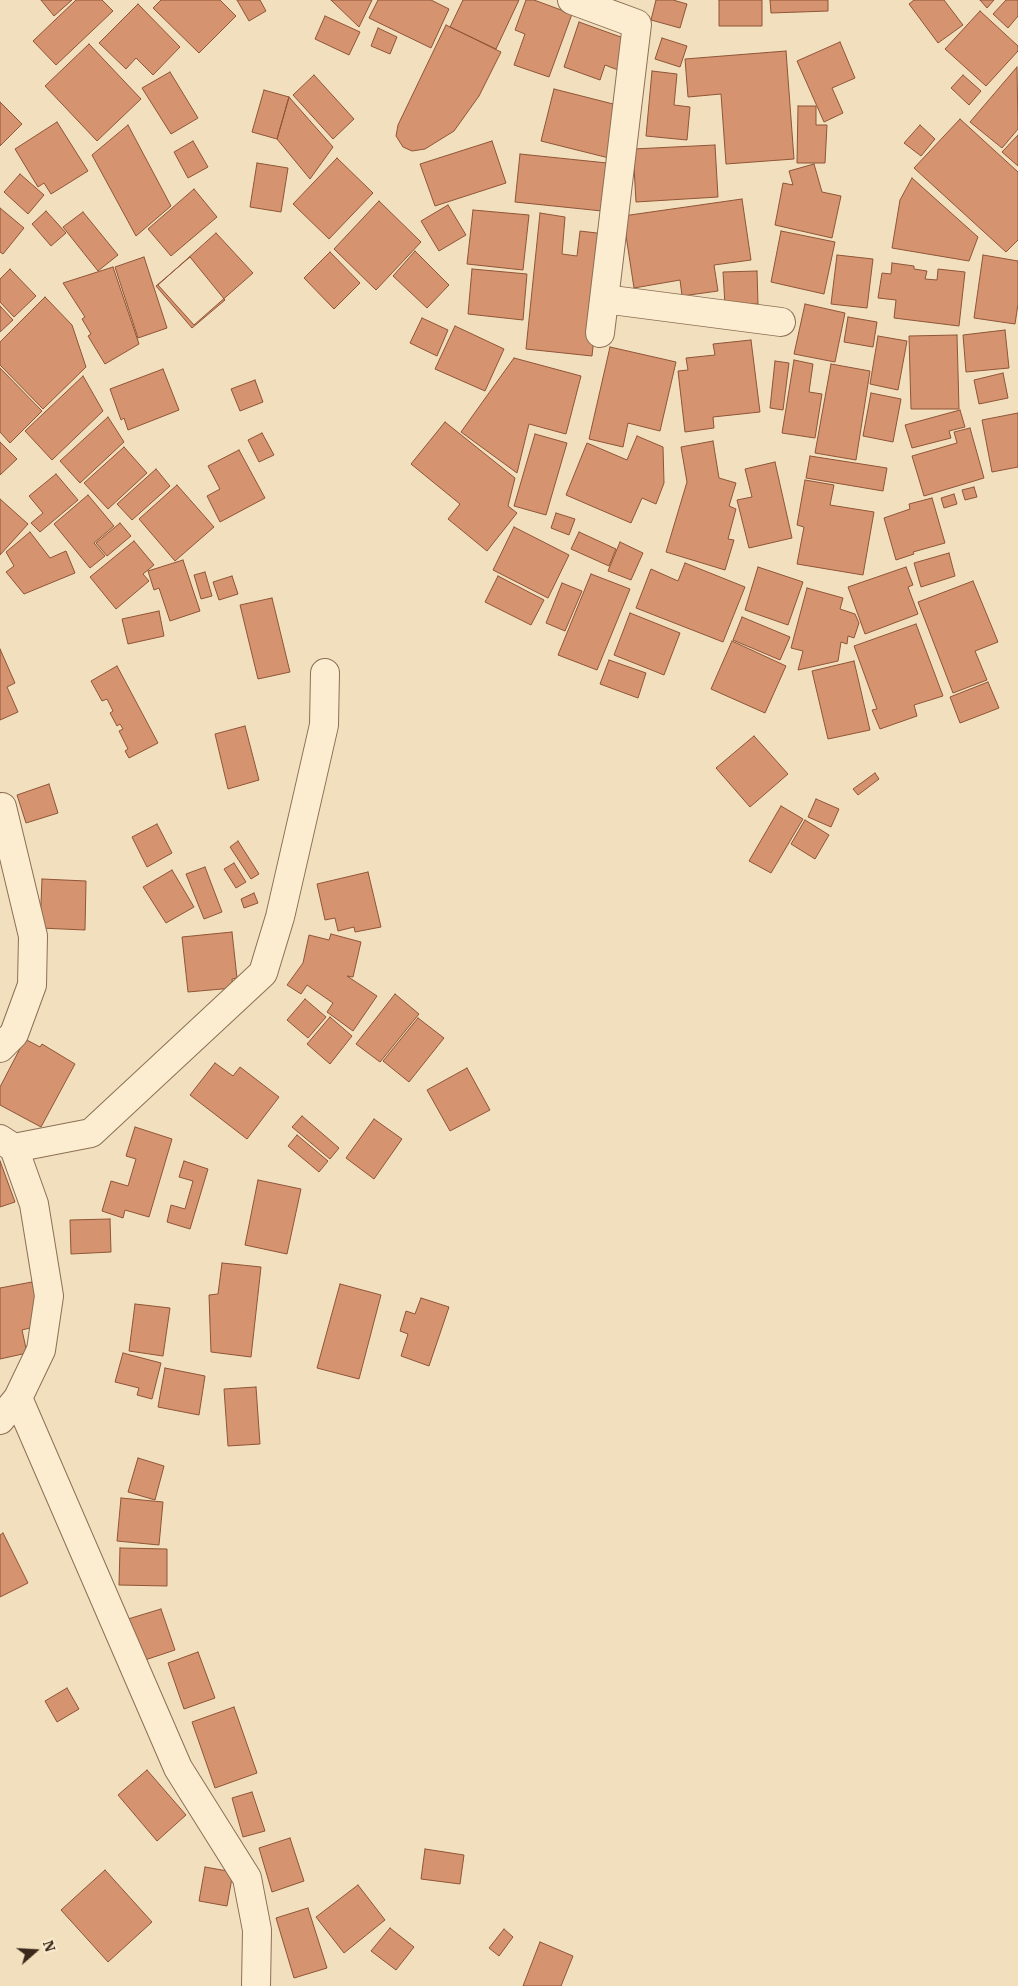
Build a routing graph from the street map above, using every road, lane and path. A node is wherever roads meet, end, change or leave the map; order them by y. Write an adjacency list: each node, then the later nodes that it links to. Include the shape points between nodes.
1 (572, 0): 2 (street, via 637,24)
2 (604, 299): 3 (street); 4 (street)
3 (781, 322)
4 (600, 333)
5 (325, 673): 8 (street, via 324,725 280,917 263,973 91,1133)
6 (2, 807): 7 (street, via 33,936 32,985 14,1034)
7 (0, 1048)
8 (7, 1144): 9 (street, via 34,1204 49,1296 42,1350)
9 (18, 1398): 10 (street); 11 (street, via 178,1768 247,1878 257,1930)
10 (0, 1420)
11 (256, 1986)

